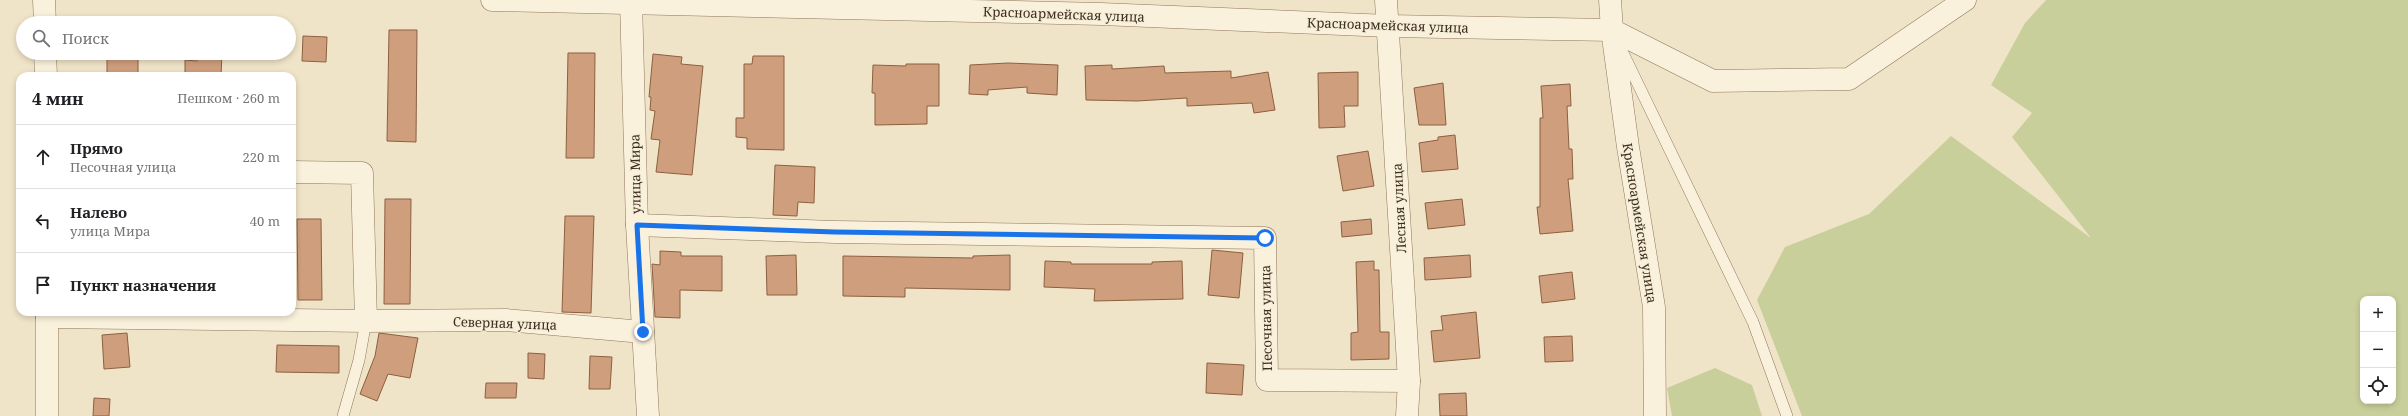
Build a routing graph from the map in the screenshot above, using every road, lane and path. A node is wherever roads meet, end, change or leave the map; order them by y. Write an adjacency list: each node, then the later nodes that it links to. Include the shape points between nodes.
1 (44, 0): 8 (street)
2 (492, 0): 6 (street, Красноармейская улица)
3 (1386, 0): 9 (street, Лесная улица)
4 (1610, 0): 10 (street, Красноармейская улица)
5 (1965, 0): 10 (street, via 1849,79 1713,81)
6 (631, 2): 7 (street, Красноармейская улица); 14 (street, улица Мира)
7 (1101, 7): 9 (street, Красноармейская улица)
8 (45, 16)
9 (1389, 26): 10 (street, Красноармейская улица); 19 (street, Лесная улица)
10 (1612, 30): 24 (street, Красноармейская улица, via 1654,307); 25 (lane, via 1752,322)
11 (46, 60): 12 (street)
12 (46, 72)
13 (296, 172): 17 (street, via 362,173)
14 (637, 225): 18 (street, улица Мира); 19 (street, Песочная улица, via 835,232 1265,238 1267,380)
15 (47, 316): 20 (street)
16 (296, 316): 17 (street, Северная улица)
17 (366, 316): 18 (street, Северная улица, via 506,320); 21 (lane, via 359,360)
18 (643, 332): 22 (street, улица Мира)
19 (1410, 381): 23 (street, Лесная улица)
20 (47, 416)
21 (343, 416)
22 (648, 416)
23 (1407, 416)
24 (1655, 416)
25 (1788, 416)

